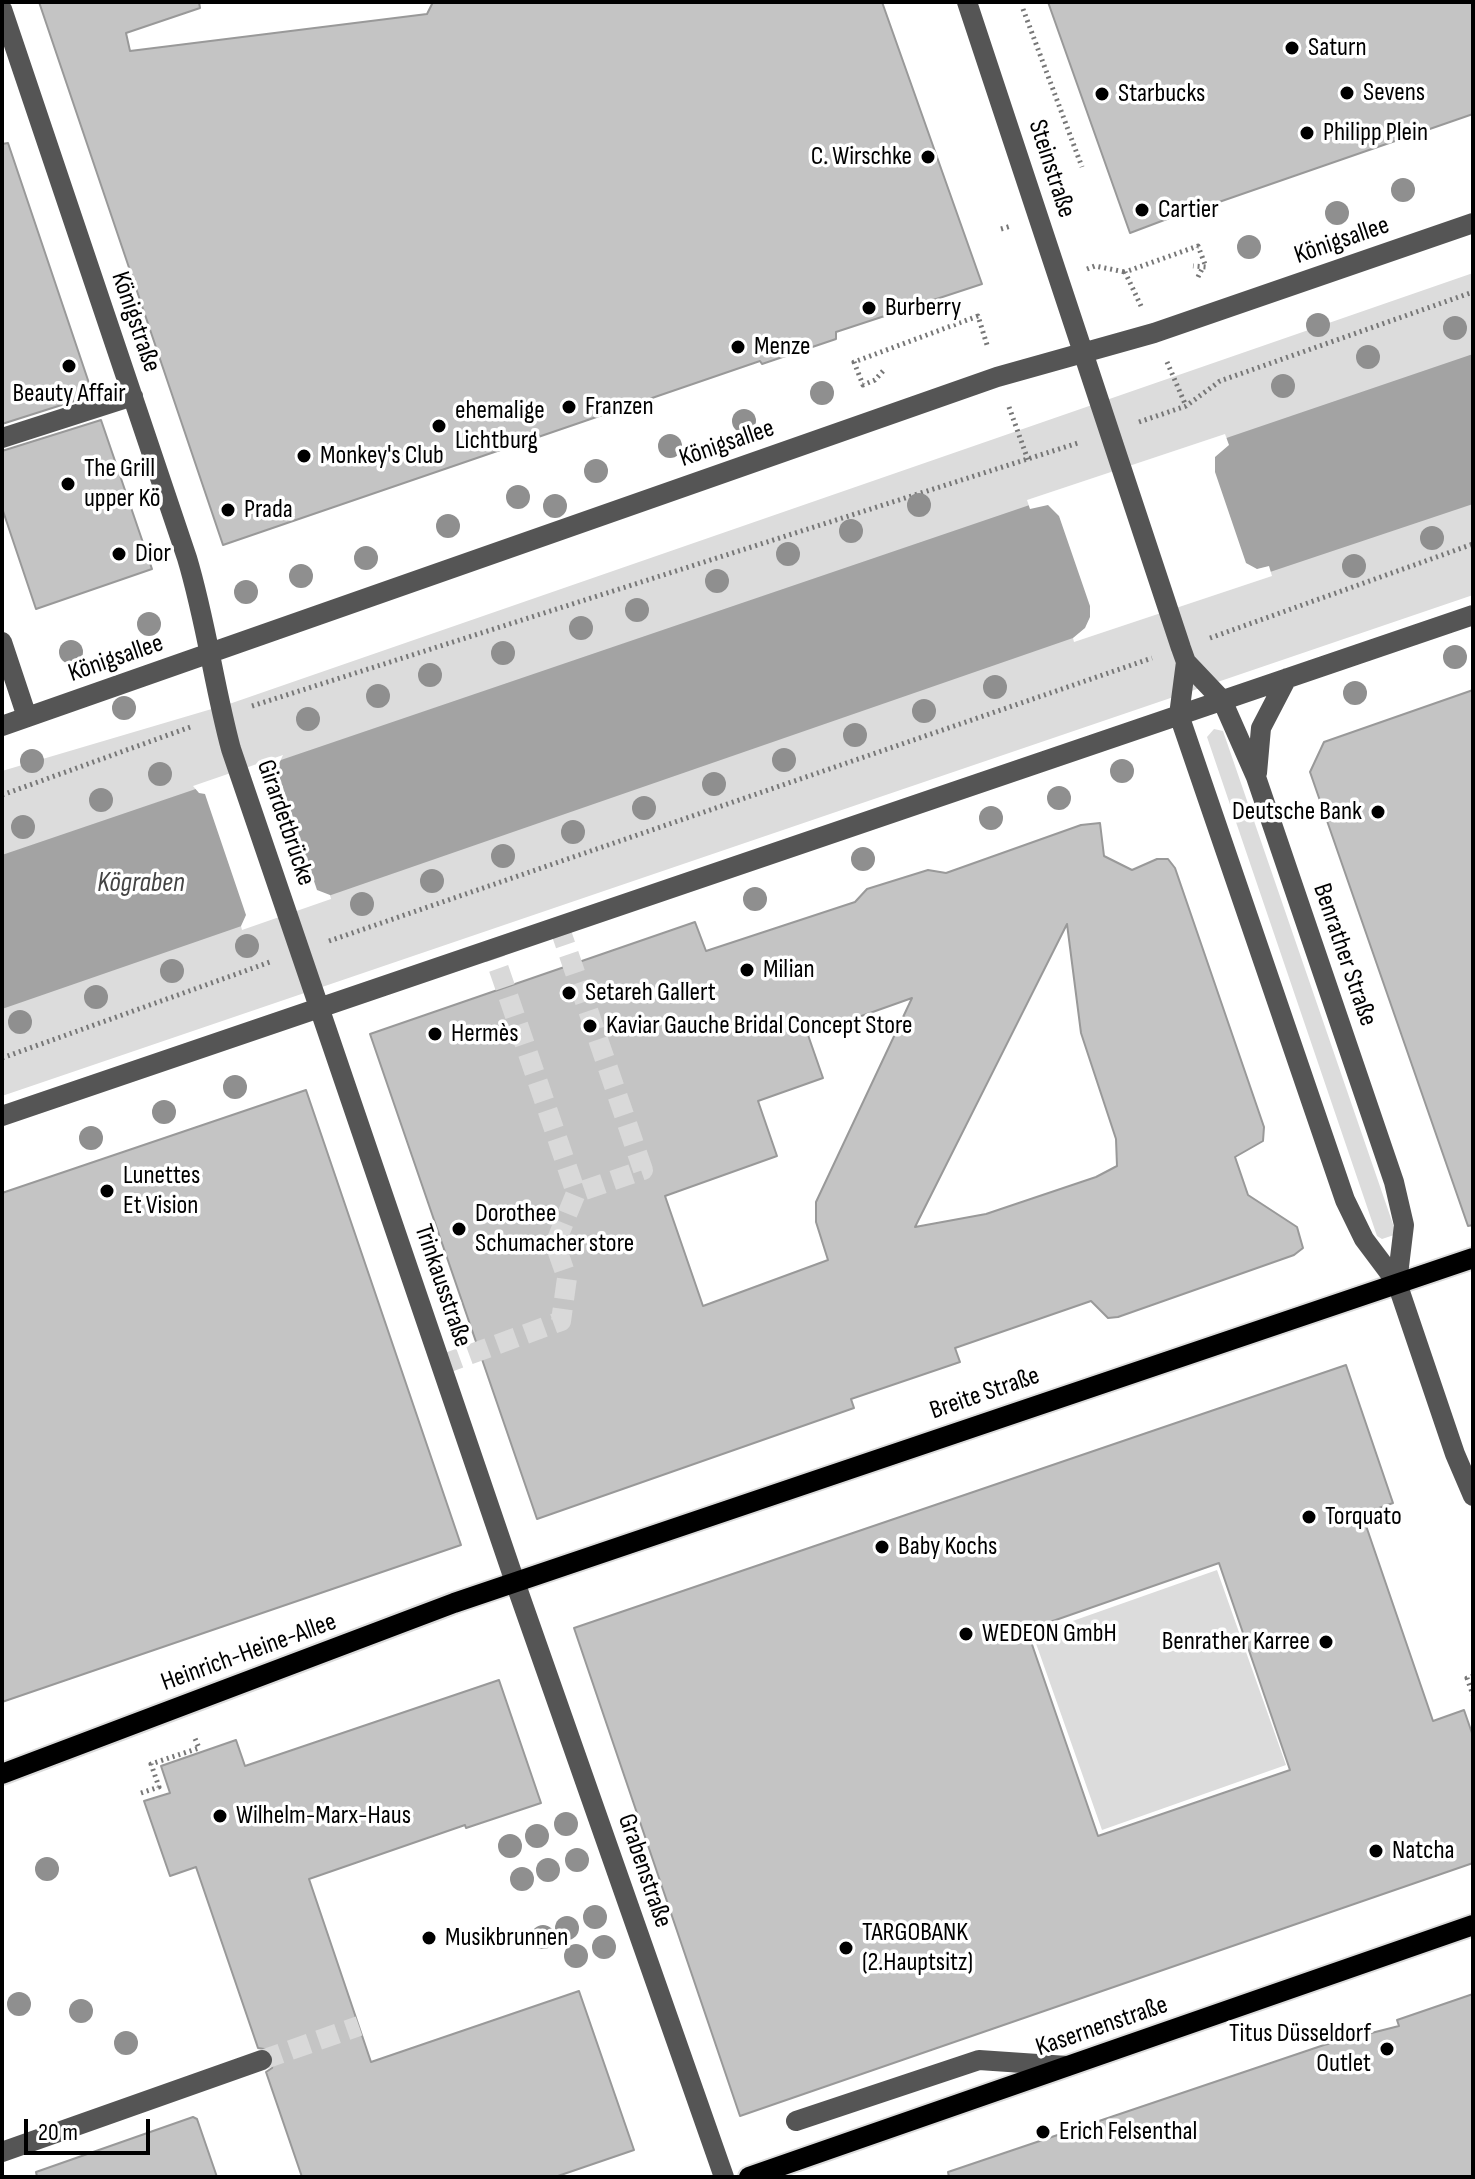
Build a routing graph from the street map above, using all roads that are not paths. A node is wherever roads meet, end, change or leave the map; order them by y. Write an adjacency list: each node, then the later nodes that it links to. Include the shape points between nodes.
1 (967, 2): 4 (street, Steinstraße)
2 (2, 9): 5 (street, Königstraße)
3 (1473, 223): 4 (street, Königsallee)
4 (1084, 354): 9 (street, Benrather Straße); 10 (street, Königsallee, via 997,377)
5 (133, 396): 6 (street); 10 (street, Königstraße, via 195,583)
6 (2, 438)
7 (1473, 615): 11 (street)
8 (2, 642): 14 (street)
9 (1181, 648): 12 (street, Benrather Straße); 13 (street, Benrather Straße)
10 (210, 654): 14 (street, Königsallee); 17 (street, Girardetbrücke, via 231,749)
11 (1287, 678): 12 (street); 16 (street, via 1261,728)
12 (1222, 700): 13 (street); 16 (street, Benrather Straße)
13 (1179, 715): 17 (street); 20 (street, Benrather Straße, via 1345,1200 1364,1239)
14 (27, 717): 15 (street, Königsallee)
15 (2, 726)
16 (1256, 777): 20 (street, Benrather Straße, via 1394,1182 1404,1225)
17 (321, 1007): 18 (street); 22 (street, Trinkausstraße)
18 (2, 1116)
19 (1473, 1258): 20 (main road, Breite Straße)
20 (1397, 1283): 21 (street, Benrather Straße); 22 (main road, Breite Straße)
21 (1473, 1496)
22 (515, 1582): 23 (main road, Heinrich-Heine-Allee); 29 (street, Grabenstraße)
23 (2, 1774)
24 (1473, 1925): 26 (main road, Kasernenstraße)
25 (262, 2060): 28 (street)
26 (1067, 2066): 27 (street, via 979,2060); 30 (main road, Kasernenstraße)
27 (796, 2121)
28 (2, 2152)
29 (724, 2177)
30 (750, 2177)

